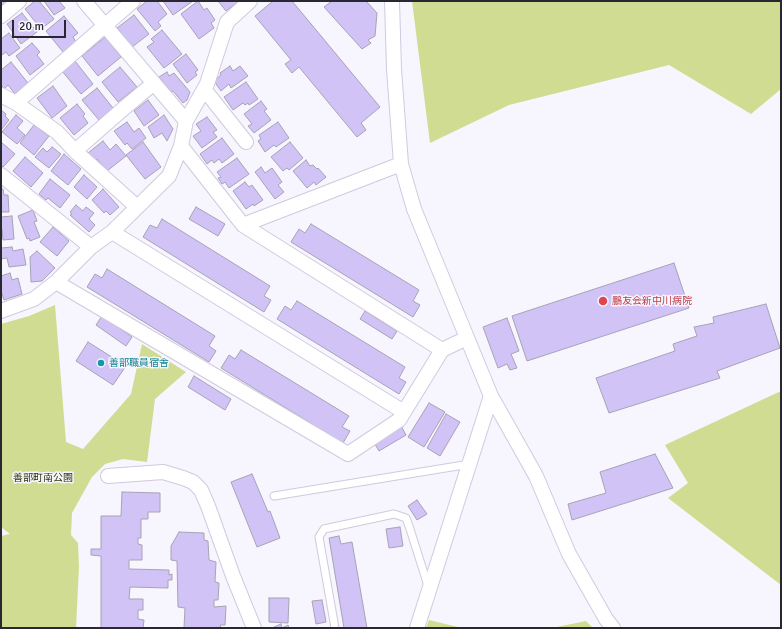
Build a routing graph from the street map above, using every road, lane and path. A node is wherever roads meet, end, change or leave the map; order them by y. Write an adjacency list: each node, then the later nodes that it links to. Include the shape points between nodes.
1 (18, 1): 6 (street)
2 (84, 1): 7 (street)
3 (133, 1): 7 (street)
4 (250, 1): 9 (street, via 227,22)
5 (392, 1): 16 (street)
6 (1, 16)
7 (105, 25): 8 (street); 11 (street)
8 (154, 83): 12 (street); 15 (street)
9 (204, 89): 12 (street); 13 (street)
10 (1, 95): 11 (street)
11 (16, 103): 15 (street, via 57,132)
12 (186, 121): 14 (street)
13 (246, 142)
14 (181, 146): 18 (street, via 169,176); 19 (street)
15 (75, 151): 18 (street)
16 (400, 164): 19 (street); 24 (street, via 414,209)
17 (1, 174): 21 (street)
18 (138, 207): 20 (street)
19 (243, 225): 25 (street)
20 (112, 232): 21 (street); 27 (street)
21 (92, 247): 22 (street)
22 (56, 282): 23 (street, via 34,299); 27 (street, via 348,454 399,420)
23 (1, 311)
24 (467, 338): 25 (street); 26 (street)
25 (442, 350): 27 (street)
26 (491, 396): 28 (street); 35 (street, via 536,476 569,554)
27 (404, 412)
28 (470, 464): 30 (lane); 31 (street)
29 (108, 476): 32 (street, via 163,472 193,482 201,490)
30 (274, 496)
31 (429, 590): 33 (lane, via 406,518 394,514 324,529 319,537); 34 (street)
32 (254, 628)
33 (335, 628)
34 (417, 628)
35 (613, 628)

